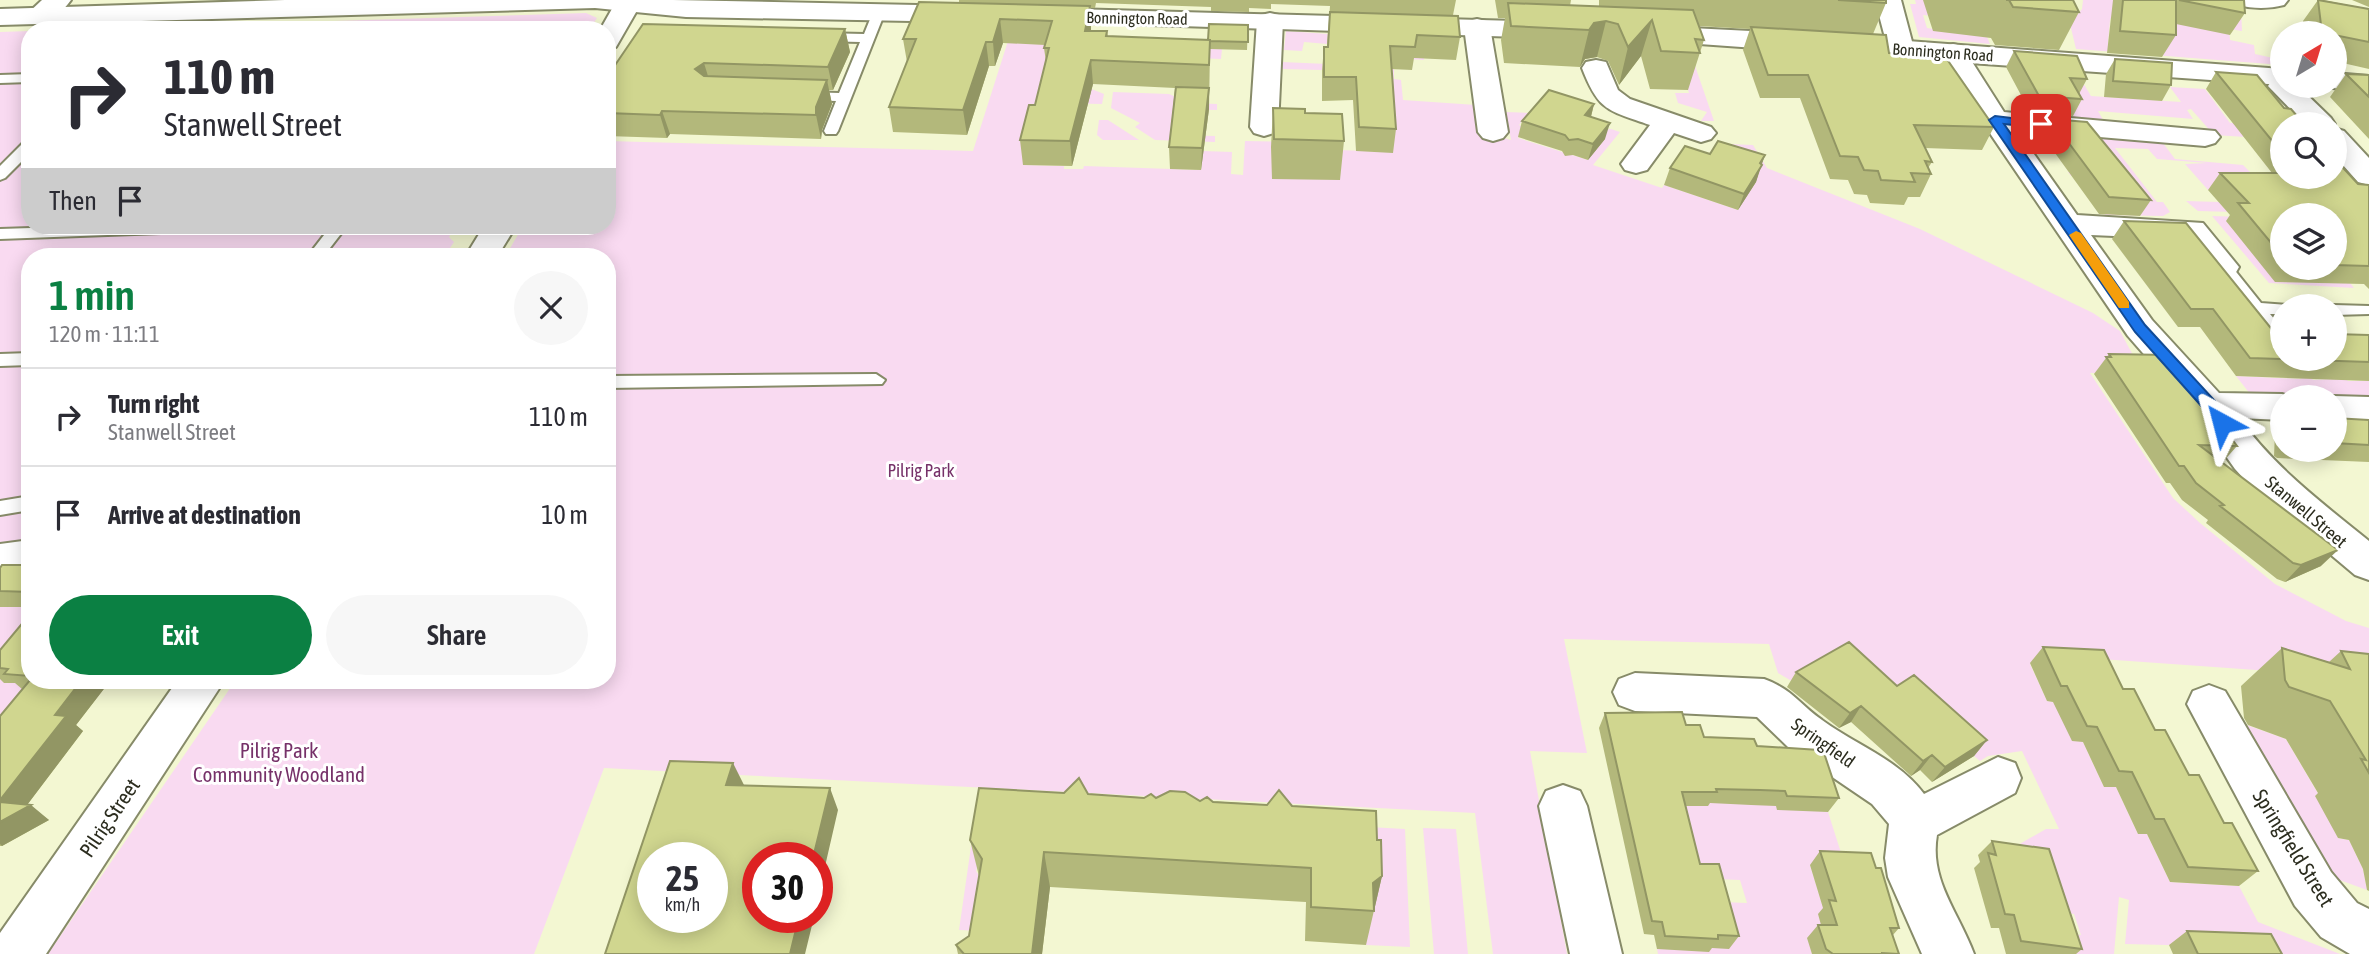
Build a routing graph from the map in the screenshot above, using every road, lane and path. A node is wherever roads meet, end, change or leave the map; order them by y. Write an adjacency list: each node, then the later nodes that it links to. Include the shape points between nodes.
1 (1888, 0): 18 (street)
2 (2246, 0): 3 (street)
3 (2275, 0)
4 (630, 1): 5 (street, Bonnington Road); 6 (street, Bonnington Road, via 687,9); 12 (street)
5 (368, 2): 8 (street, Bonnington Road)
6 (800, 5): 9 (street, Bonnington Road)
7 (942, 7): 9 (street, Bonnington Road); 10 (street, Bonnington Road, via 1001,15)
8 (48, 8): 11 (street, Bonnington Road)
9 (879, 12): 17 (lane)
10 (1284, 14): 13 (street, Bonnington Road); 32 (street)
11 (0, 17)
12 (616, 25)
13 (1477, 27): 14 (street, Bonnington Road); 34 (street)
14 (1581, 31)
15 (1628, 33): 18 (street, Bonnington Road)
16 (804, 37): 17 (lane)
17 (870, 38): 27 (lane)
18 (1901, 48): 19 (street, Bonnington Road)
19 (1953, 52): 23 (street, Bonnington Road); 30 (street, Stanwell Street)
20 (1596, 68): 31 (street, via 1612,100)
21 (21, 78): 22 (lane)
22 (0, 79)
23 (2270, 80)
24 (2347, 82): 25 (street)
25 (2369, 84)
26 (792, 95): 27 (lane)
27 (845, 97): 33 (lane)
28 (2296, 98): 29 (street)
29 (2310, 112)
30 (1995, 120): 36 (street); 43 (street, Stanwell Street)
31 (1667, 122): 35 (street); 39 (street)
32 (1264, 127)
33 (831, 131)
34 (1493, 132)
35 (1700, 133)
36 (2205, 137)
37 (2347, 151): 41 (street)
38 (21, 153): 40 (lane)
39 (1636, 164)
40 (0, 175)
41 (2369, 176)
42 (2170, 201): 44 (street)
43 (2068, 224): 44 (street); 57 (street, Stanwell Street, via 2140,328)
44 (2192, 230): 47 (street)
45 (21, 233): 46 (lane)
46 (0, 234)
47 (2223, 267): 48 (lane)
48 (2257, 308): 49 (lane); 52 (lane)
49 (2270, 309)
50 (2347, 310): 51 (lane)
51 (2363, 310)
52 (2270, 325)
53 (21, 359): 54 (lane)
54 (0, 360)
55 (876, 380): 56 (lane)
56 (616, 382)
57 (2209, 405): 58 (street); 65 (street, Stanwell Street, via 2269,481)
58 (2270, 407)
59 (2347, 409): 60 (street)
60 (2369, 410)
61 (21, 504): 62 (lane)
62 (0, 508)
63 (21, 557): 64 (street)
64 (0, 560)
65 (2369, 565)
66 (197, 689): 73 (street, Pilrig Street)
67 (1634, 692): 71 (street, Springfield, via 1757,696 1770,701 1801,731 1884,786)
68 (2215, 730): 72 (street, Springfield Street, via 2313,889 2339,920)
69 (1998, 778): 71 (street)
70 (1563, 806): 74 (street)
71 (1913, 821): 75 (street, via 1910,868)
72 (2369, 937)
73 (16, 954)
74 (1596, 954)
75 (1948, 954)

